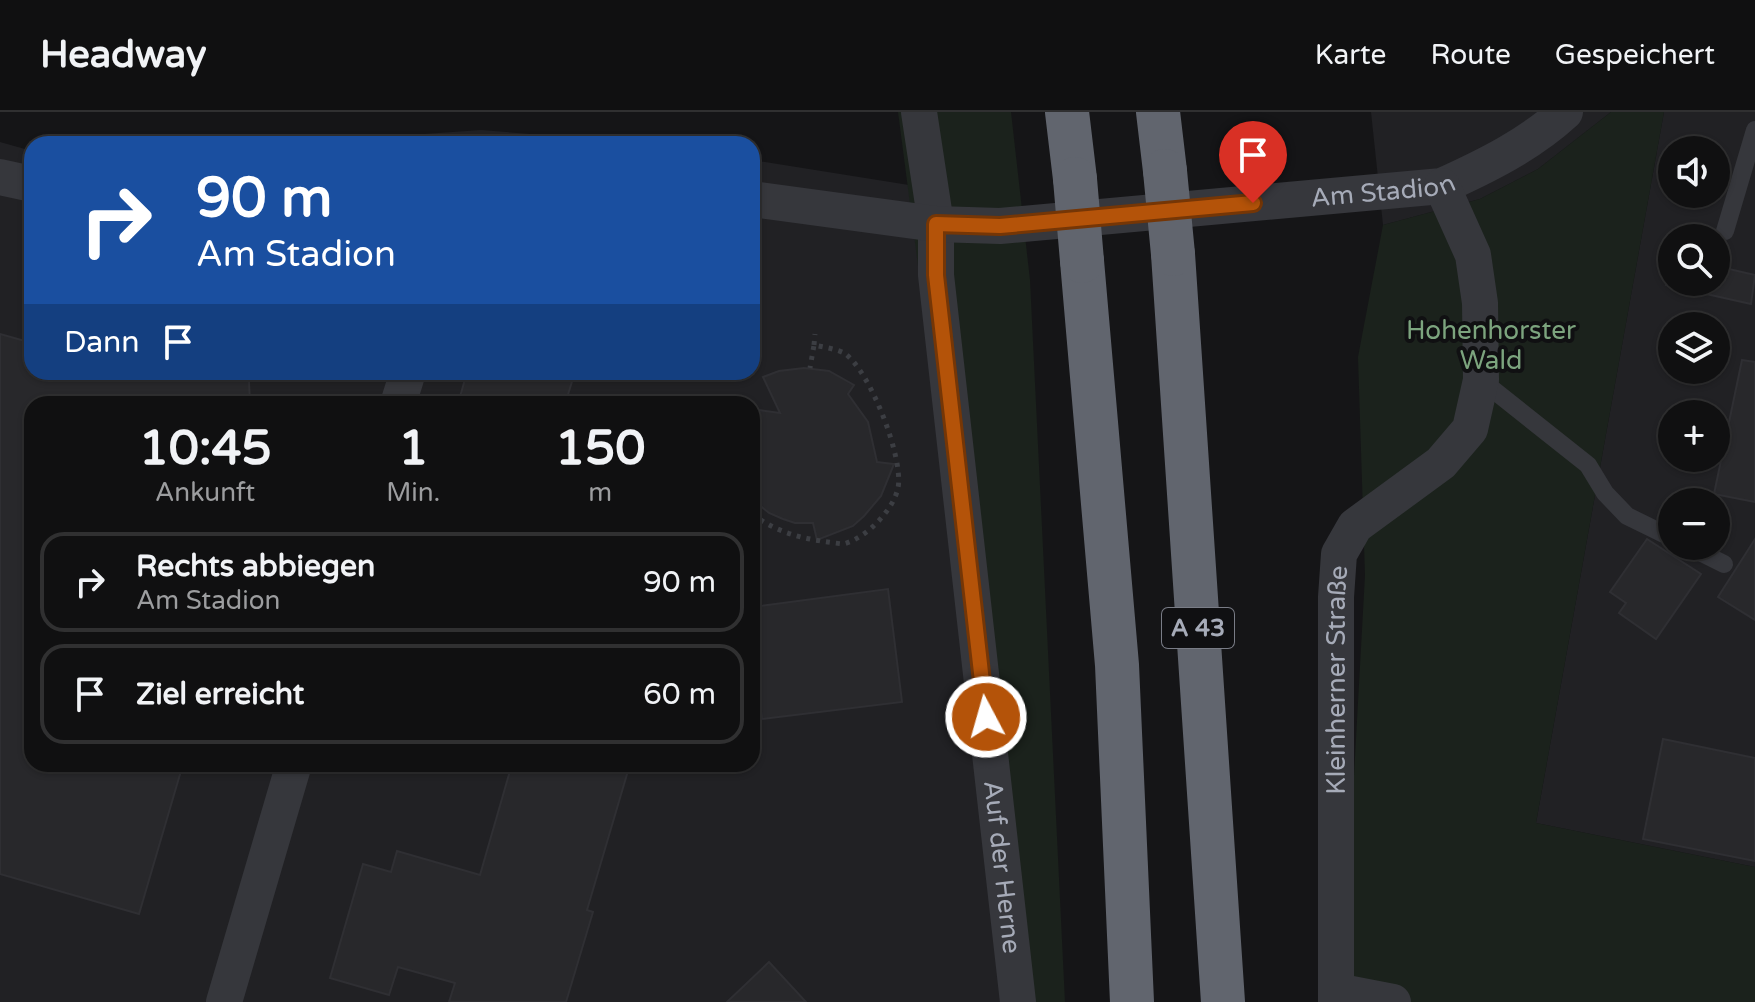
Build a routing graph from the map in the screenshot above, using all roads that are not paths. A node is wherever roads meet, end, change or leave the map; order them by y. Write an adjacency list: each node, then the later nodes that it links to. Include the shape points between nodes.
1 (919, 112): 10 (street, Auf der Herne)
2 (1067, 112): 20 (highway, bridge, via 1117,665)
3 (1158, 112): 21 (highway, A 43, bridge, via 1173,254)
4 (1565, 112): 8 (street, Am Stadion, via 1500,160)
5 (1755, 130): 11 (lane)
6 (0, 177): 7 (street)
7 (24, 182)
8 (1442, 186): 10 (street, Am Stadion, via 1000,226); 12 (street, Kleinherner Straße, via 1473,255)
9 (760, 200): 10 (street, Am Stadion)
10 (936, 224): 19 (street, Auf der Herne, via 936,275)
11 (1727, 224)
12 (1481, 380): 13 (lane, via 1588,465 1627,516); 17 (street, Kleinherner Straße, via 1470,429 1441,463 1355,526 1339,554)
13 (1658, 531)
14 (1716, 560): 15 (lane)
15 (1724, 564)
16 (292, 772): 18 (street)
17 (1336, 996): 22 (street)
18 (224, 1002)
19 (1018, 1002)
20 (1132, 1002)
21 (1223, 1002)
22 (1393, 1002)

